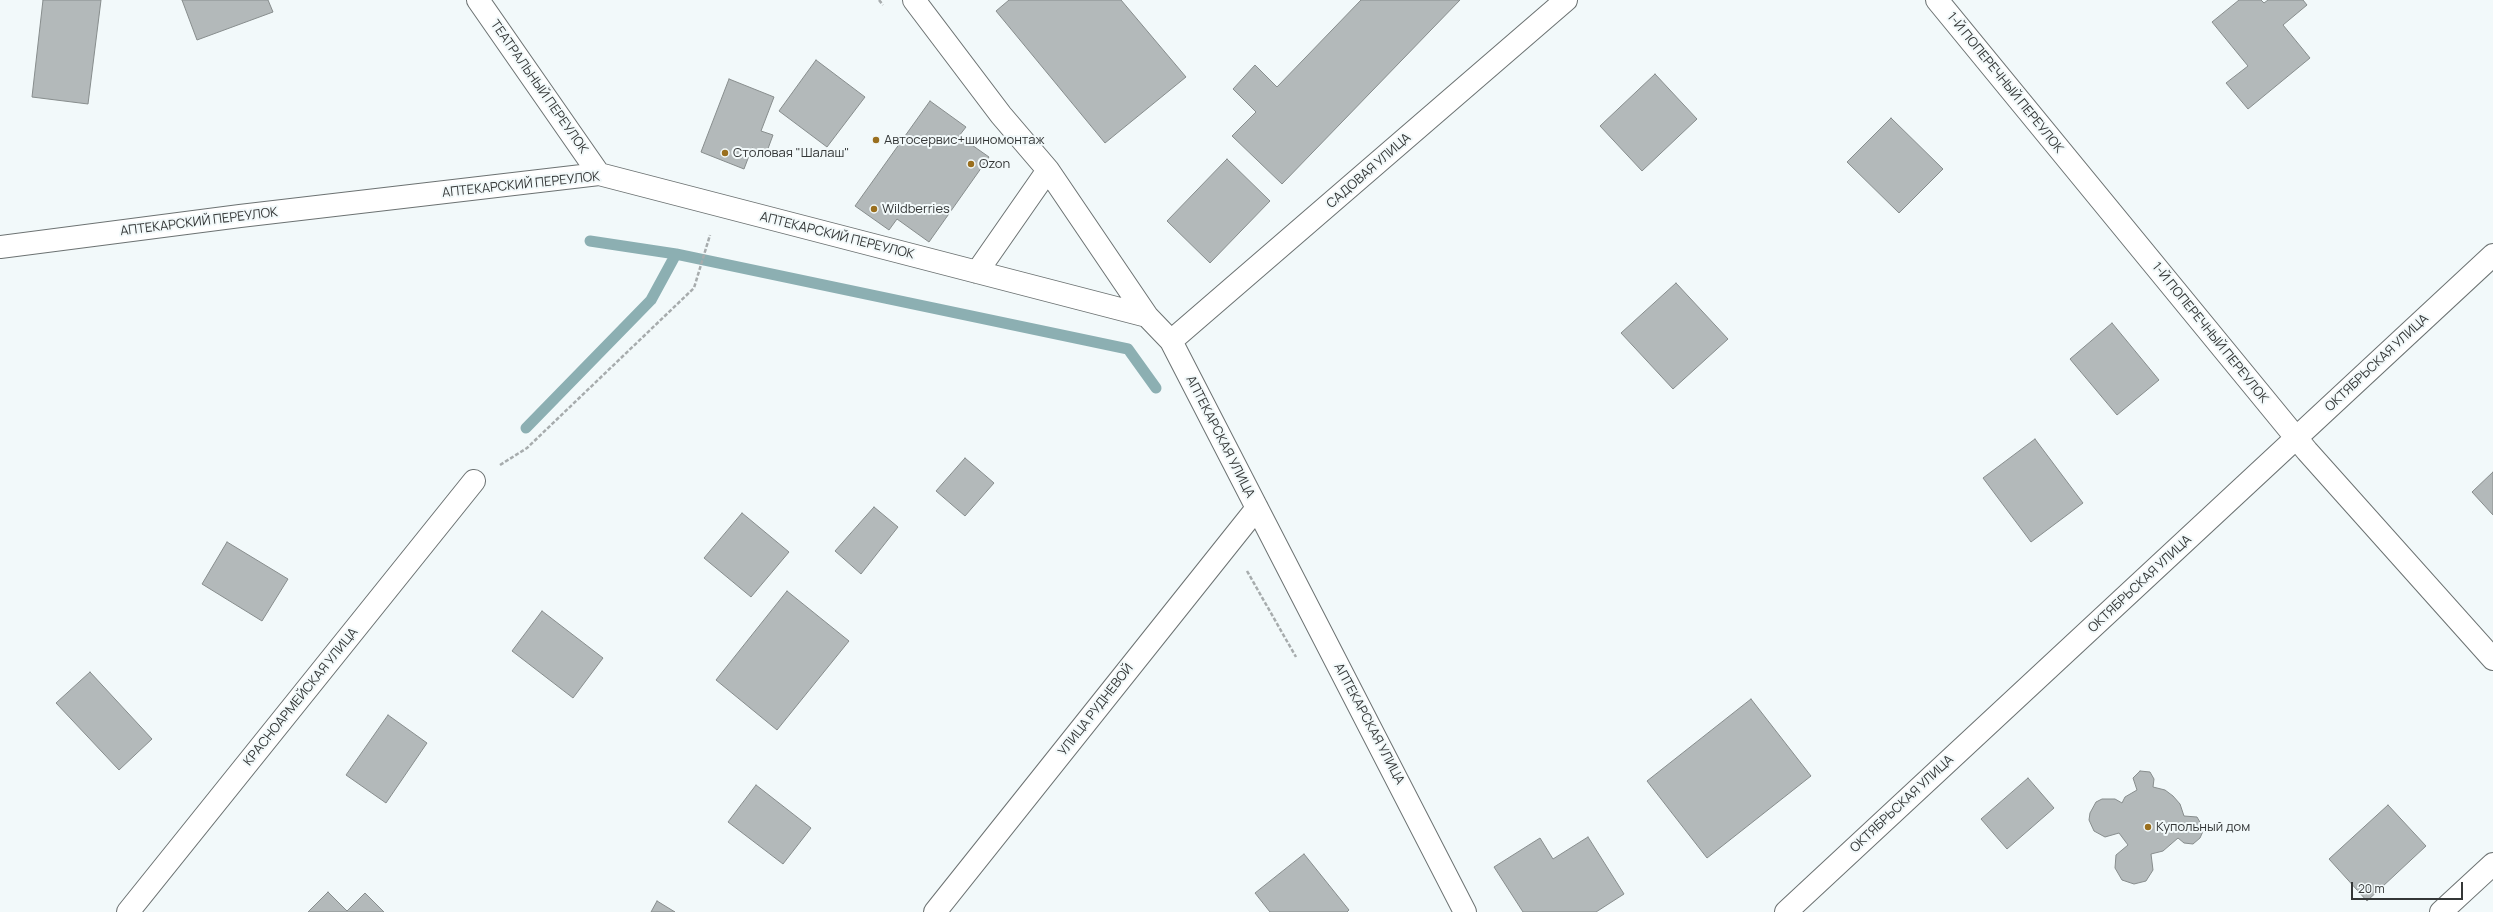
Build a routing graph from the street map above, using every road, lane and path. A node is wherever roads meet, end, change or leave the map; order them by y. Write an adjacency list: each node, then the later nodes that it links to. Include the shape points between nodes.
1 (478, 0): 6 (street, ТЕАТРАЛЬНЫЙ ПЕРЕУЛОК)
2 (914, 0): 5 (street, АПТЕКАРСКАЯ УЛИЦА, via 1001,115)
3 (1566, 0): 12 (street, САДОВАЯ УЛИЦА)
4 (1937, 0): 13 (street, 1-Й ПОПЕРЕЧНЫЙ ПЕРЕУЛОК)
5 (1048, 170): 10 (street); 11 (street, АПТЕКАРСКАЯ УЛИЦА)
6 (599, 174): 8 (street, АПТЕКАРСКИЙ ПЕРЕУЛОК); 10 (street, АПТЕКАРСКИЙ ПЕРЕУЛОК)
7 (718, 237): 14 (path, via 710,235 694,288 527,448)
8 (0, 247)
9 (2493, 255): 13 (street, ОКТЯБРЬСКАЯ УЛИЦА)
10 (977, 272): 11 (street, АПТЕКАРСКИЙ ПЕРЕУЛОК)
11 (1147, 316): 12 (street, АПТЕКАРСКАЯ УЛИЦА)
12 (1171, 341): 15 (street, АПТЕКАРСКАЯ УЛИЦА)
13 (2296, 438): 16 (street, 1-Й ПОПЕРЕЧНЫЙ ПЕРЕУЛОК); 21 (street, ОКТЯБРЬСКАЯ УЛИЦА)
14 (474, 481): 18 (street, КРАСНОАРМЕЙСКАЯ УЛИЦА)
15 (1257, 508): 19 (street, УЛИЦА РУДНЕВОЙ); 20 (street, АПТЕКАРСКАЯ УЛИЦА)
16 (2493, 659)
17 (2493, 864): 22 (street)
18 (128, 912)
19 (935, 912)
20 (1465, 912)
21 (1786, 912)
22 (2441, 912)

